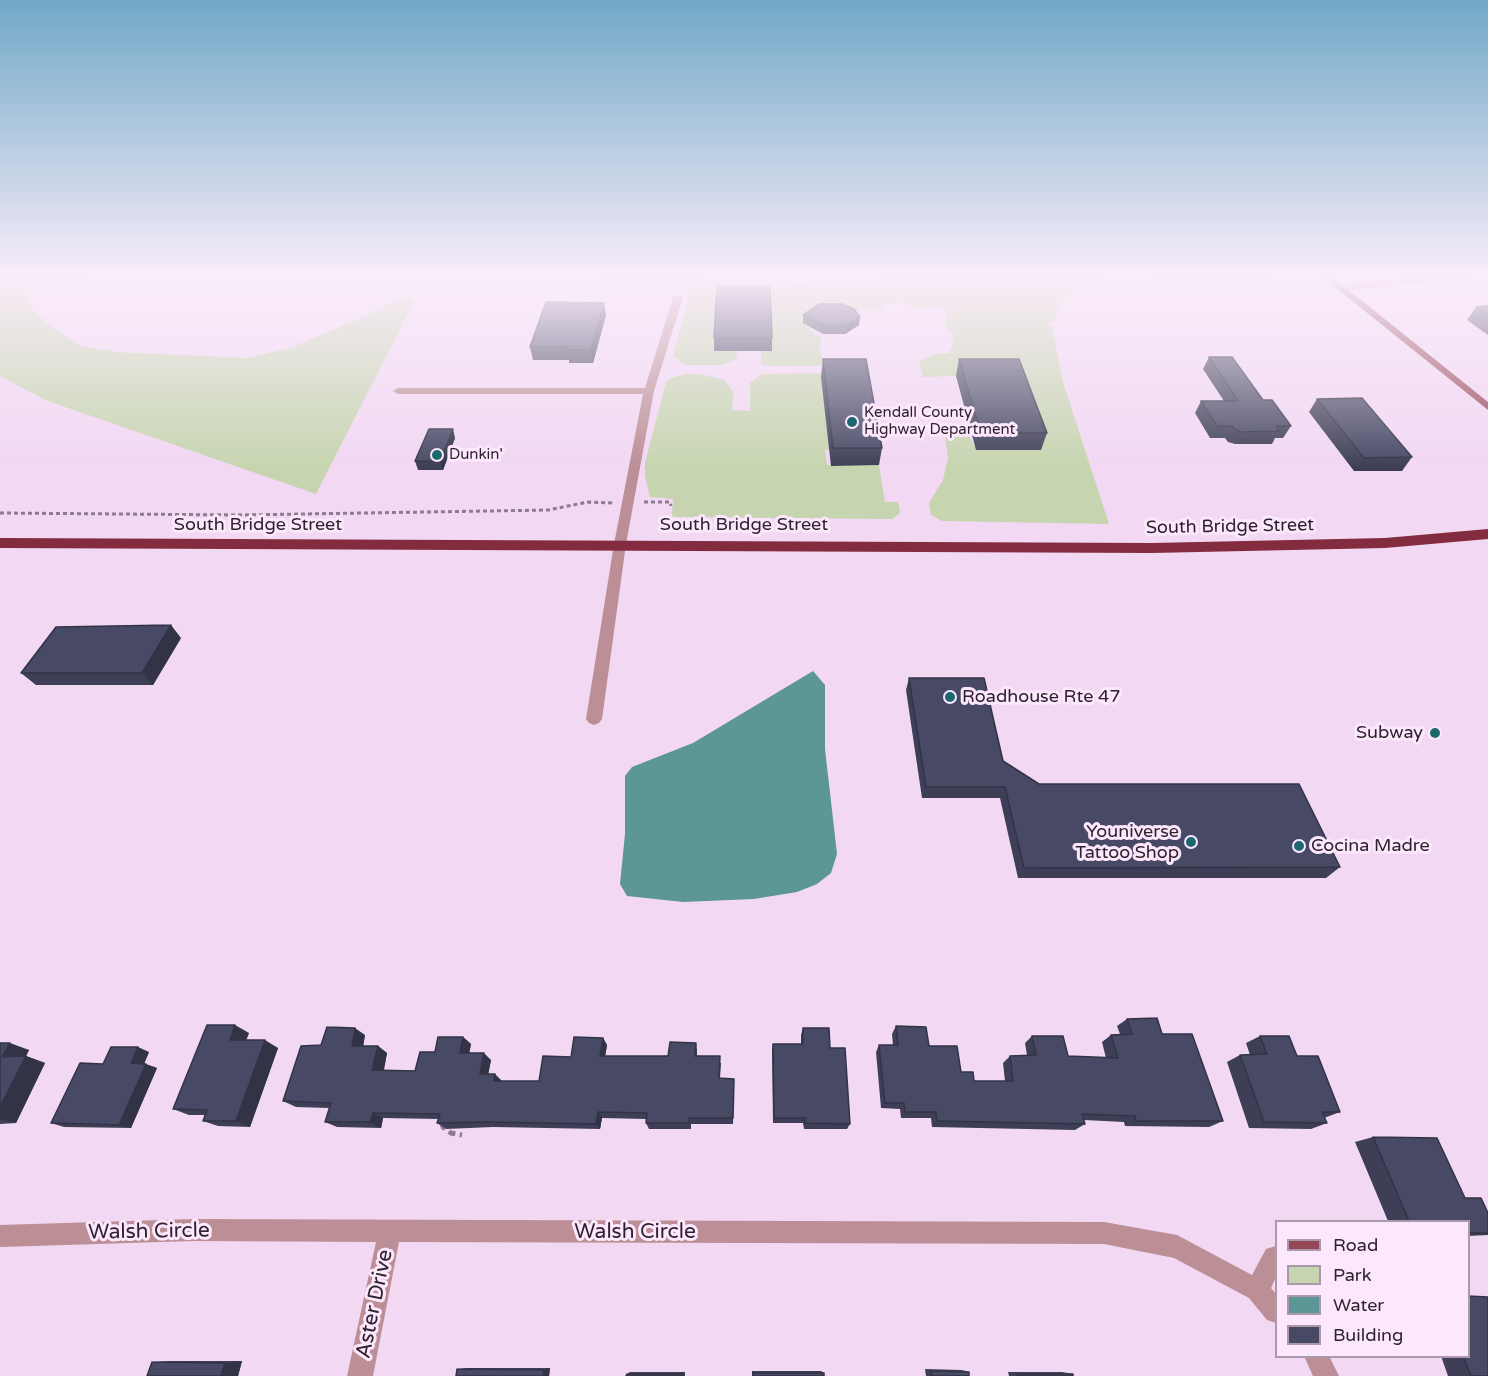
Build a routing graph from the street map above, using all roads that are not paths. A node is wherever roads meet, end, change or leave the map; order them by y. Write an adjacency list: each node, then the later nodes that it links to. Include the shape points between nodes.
1 (665, 339): 4 (street)
2 (1404, 339): 5 (main road)
3 (398, 391): 4 (street)
4 (650, 391): 8 (street)
5 (1488, 407)
6 (1488, 534): 8 (highway, South Bridge Street, via 1386,543 1152,548)
7 (0, 543): 8 (highway, South Bridge Street)
8 (620, 544): 9 (street)
9 (594, 719)
10 (390, 1231): 11 (street, Walsh Circle, via 194,1230); 13 (street, Walsh Circle, via 1104,1233 1177,1247); 16 (street, Aster Drive)
11 (0, 1236)
12 (1274, 1257): 13 (street)
13 (1257, 1290): 14 (street, Walsh Circle)
14 (1275, 1310)
15 (1317, 1358): 17 (street)
16 (360, 1376)
17 (1326, 1376)

